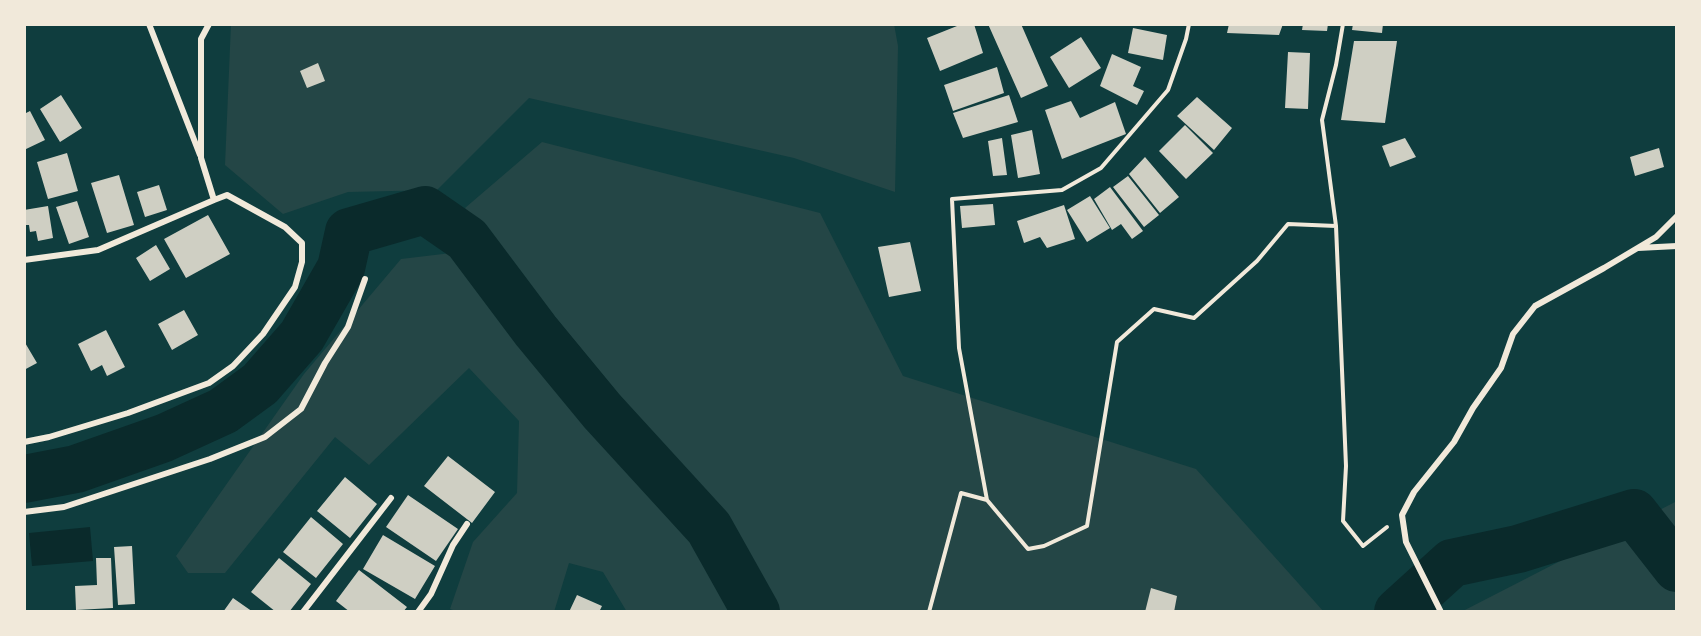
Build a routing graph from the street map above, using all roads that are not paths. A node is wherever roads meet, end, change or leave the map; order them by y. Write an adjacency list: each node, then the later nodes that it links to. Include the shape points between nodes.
1 (149, 24): 3 (street)
2 (209, 24): 3 (street, via 201,39)
3 (201, 158): 4 (street)
4 (213, 200): 8 (street, via 98,250); 10 (street, via 227,195 285,227 302,243 302,262 294,287 263,334 233,366 209,383 128,413)
5 (1677, 216): 7 (street)
6 (1677, 246): 7 (street)
7 (1638, 248): 16 (street, via 1535,306 1513,334 1501,368 1454,442 1414,492 1402,515 1406,542)
8 (24, 260)
9 (365, 279): 12 (street, via 348,327 301,409 266,437 64,507)
10 (24, 441)
11 (391, 498): 14 (street)
12 (24, 512)
13 (467, 524): 15 (street)
14 (303, 612)
15 (418, 612)
16 (1441, 612)

